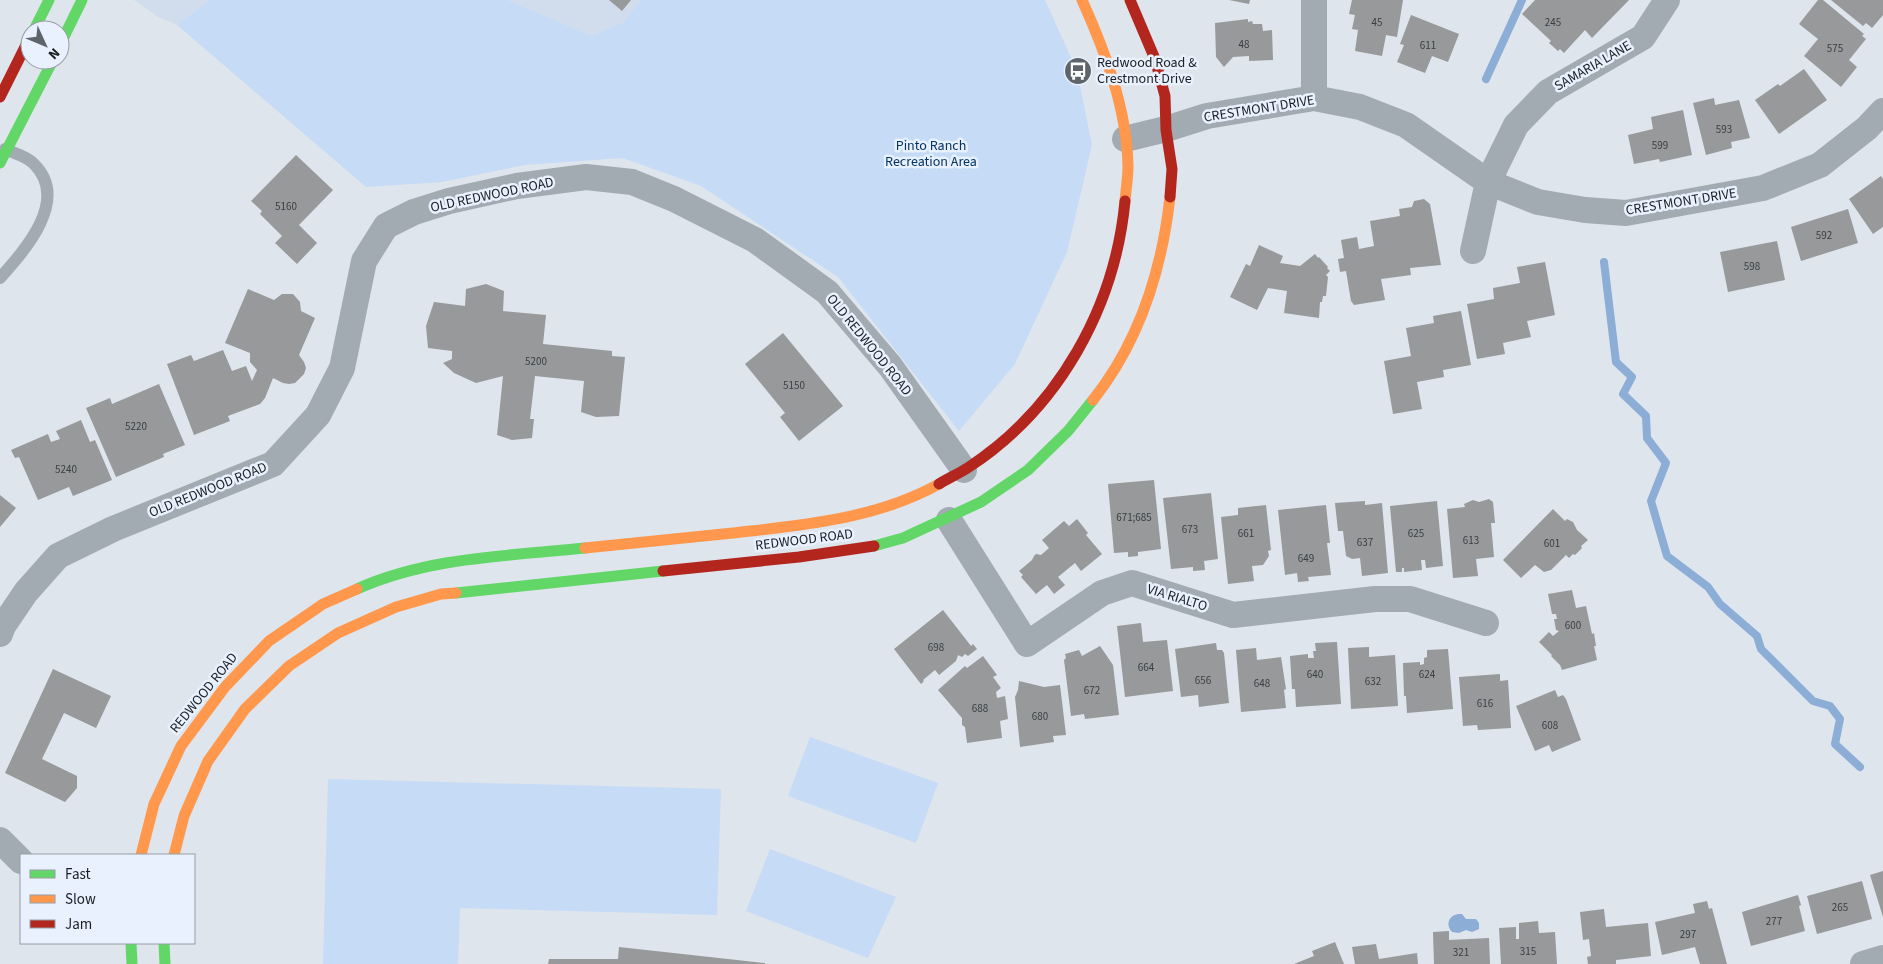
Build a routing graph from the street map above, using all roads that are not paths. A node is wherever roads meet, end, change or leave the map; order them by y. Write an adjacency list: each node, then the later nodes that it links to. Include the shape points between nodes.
1 (48, 0): 7 (main road)
2 (82, 0): 8 (main road)
3 (1082, 0): 15 (main road, REDWOOD ROAD, via 1113,81)
4 (1130, 0): 14 (main road, REDWOOD ROAD, via 1148,42 1165,97)
5 (1314, 0): 12 (street)
6 (1667, 0): 18 (street, SAMARIA LANE, via 1644,37 1548,92 1516,125)
7 (39, 20)
8 (70, 25)
9 (20, 57): 11 (main road)
10 (47, 70): 16 (main road)
11 (0, 97)
12 (1314, 98): 14 (street, CRESTMONT DRIVE, via 1207,116); 18 (street, CRESTMONT DRIVE, via 1360,107 1406,125)
13 (1883, 111): 18 (street, CRESTMONT DRIVE, via 1820,165 1763,188 1626,213 1538,202)
14 (1166, 130): 15 (street, CRESTMONT DRIVE); 22 (main road, REDWOOD ROAD, via 1172,172 1162,256 1151,295 1118,366 1076,425 1045,457 980,504)
15 (1125, 139): 21 (main road, REDWOOD ROAD, via 1128,164 1124,219 1118,252 1097,315 1065,373 1044,402 988,454)
16 (4, 149): 17 (main road); 20 (lane, via 32,162 46,189 47,207 21,254)
17 (0, 163)
18 (1488, 182): 19 (street, SAMARIA LANE)
19 (1473, 251)
20 (0, 278)
21 (964, 470): 24 (street, OLD REDWOOD ROAD, via 890,366 827,292 755,240 632,182 586,177 517,186 450,201 414,212 386,226 364,262 342,368 318,415 273,464 113,529 58,556 26,592); 26 (main road, REDWOOD ROAD, via 930,490 874,512 815,524 439,563 381,578 323,604 269,641 225,687 180,746 154,804)
22 (949, 520): 23 (street, VIA RIALTO, via 1027,644 1102,593 1132,583 1233,615 1375,599 1410,599); 27 (main road, REDWOOD ROAD, via 888,544 814,556 441,594 396,607 331,637 289,666 245,709 208,761 184,816)
23 (1486, 623)
24 (0, 634)
25 (0, 840): 28 (street)
26 (141, 854)
27 (174, 854)
28 (20, 860)
29 (131, 944): 32 (main road)
30 (164, 944): 33 (main road)
31 (1883, 958): 34 (street)
32 (132, 964)
33 (165, 964)
34 (1863, 964)

